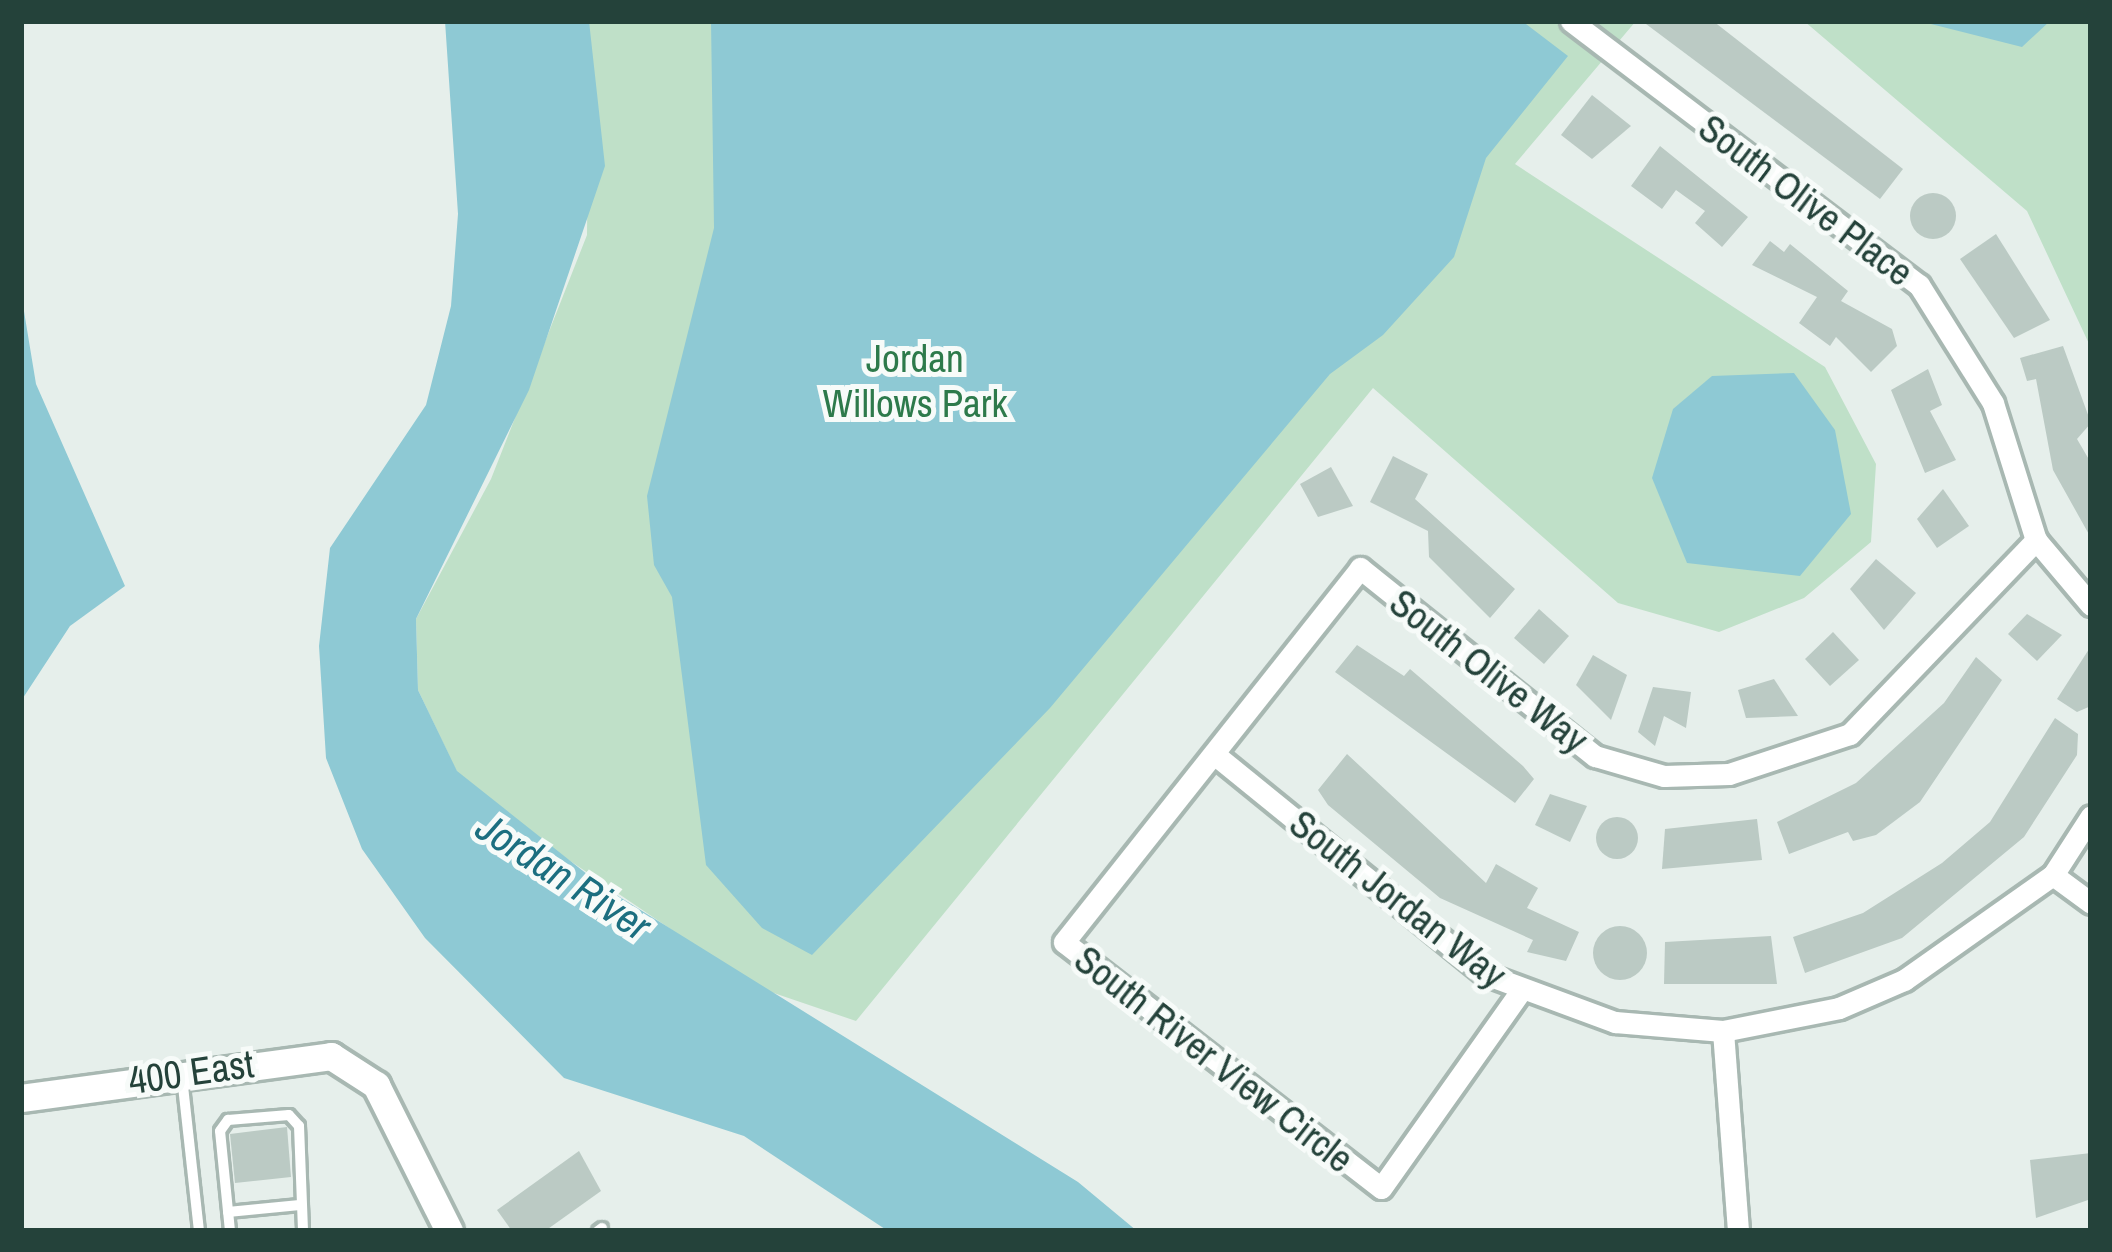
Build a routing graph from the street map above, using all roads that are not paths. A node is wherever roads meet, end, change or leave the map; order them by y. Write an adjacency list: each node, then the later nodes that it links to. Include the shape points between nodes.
1 (1571, 21): 2 (street, South Olive Place, via 1919,285 1993,403)
2 (2036, 540): 3 (street, South Olive Way, via 1850,734 1729,774 1664,776 1595,756); 4 (street, South Olive Place)
3 (1360, 568): 5 (street, South River View Circle)
4 (2091, 605)
5 (1219, 758): 9 (street, South Jordan Way); 9 (street, South River View Circle, via 1064,942 1382,1188)
6 (2091, 816): 7 (street, South Jordan Way)
7 (2053, 875): 8 (street); 10 (street, South Jordan Way, via 1904,980 1839,1008)
8 (2091, 903)
9 (1520, 992): 10 (street, South Jordan Way, via 1615,1022)
10 (1723, 1031): 19 (street)
11 (182, 1073): 12 (street, 400 East); 15 (lane); 18 (street, 400 East, via 306,1055 359,1066)
12 (21, 1098)
13 (300, 1205): 14 (lane); 14 (lane, via 299,1126 289,1115 228,1120 220,1131); 17 (lane)
14 (229, 1212): 16 (lane)
15 (199, 1231)
16 (230, 1231)
17 (303, 1231)
18 (449, 1231)
19 (1738, 1231)

